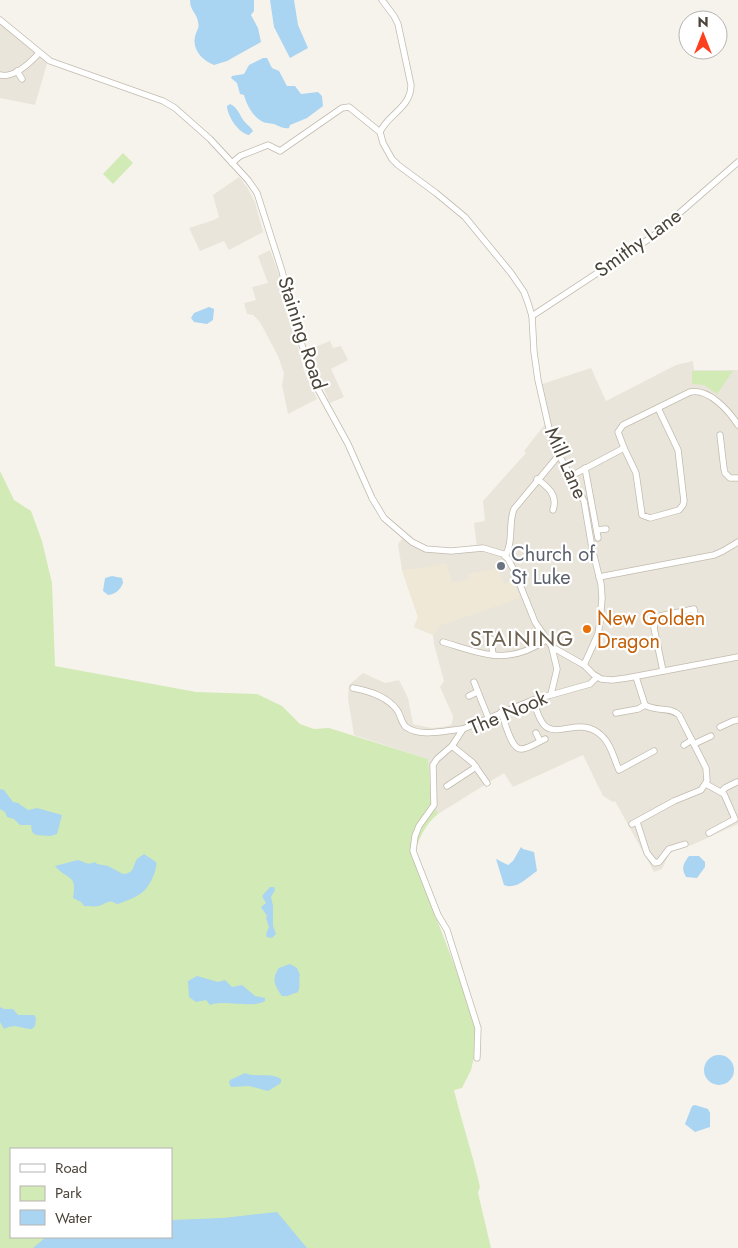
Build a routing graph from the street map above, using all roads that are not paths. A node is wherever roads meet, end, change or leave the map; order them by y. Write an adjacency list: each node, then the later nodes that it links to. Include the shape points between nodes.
1 (382, 0): 7 (street, via 398,24 411,91 407,102)
2 (0, 20): 3 (street, Staining Road)
3 (39, 53): 4 (street); 9 (street, Staining Road, via 50,61 167,103 210,139)
4 (17, 71): 5 (street, via 8,76); 6 (street)
5 (0, 75)
6 (22, 79)
7 (380, 132): 9 (street, via 349,107 342,108 280,151 268,145 240,156); 10 (street, Mill Lane, via 388,153 398,165 451,204 486,241 520,286)
8 (738, 162): 10 (street, Smithy Lane, via 652,237)
9 (232, 163): 25 (street, Staining Road, via 257,194 314,382 380,512 404,536 426,548 451,551 483,548)
10 (532, 316): 15 (street, Mill Lane, via 539,385 550,434)
11 (658, 408): 12 (street, via 690,392 699,391 708,394 730,413); 14 (street, via 620,427 618,432); 14 (street, via 678,450 684,501 679,510 650,518 642,515 636,473)
12 (738, 425)
13 (729, 441): 18 (street, via 720,438 725,473 730,478)
14 (624, 448): 16 (street)
15 (559, 455): 17 (street, Mill Lane); 19 (street)
16 (585, 468): 17 (street); 22 (street)
17 (571, 476): 26 (street, Mill Lane, via 586,510)
18 (738, 478)
19 (537, 480): 20 (street, via 552,493); 25 (street, via 512,512)
20 (553, 510)
21 (606, 529): 22 (street)
22 (597, 530): 23 (street)
23 (598, 538)
24 (738, 542): 26 (street, via 714,555)
25 (505, 556): 29 (street)
26 (599, 576): 34 (street, Mill Lane, via 602,598 600,622)
27 (695, 616): 35 (street, via 694,609 665,614 655,621)
28 (490, 639): 32 (street)
29 (546, 640): 31 (street); 32 (street, via 517,654)
30 (443, 642): 32 (street)
31 (552, 647): 34 (street); 41 (street, via 557,668)
32 (493, 655)
33 (738, 657): 35 (street)
34 (584, 666): 36 (street)
35 (663, 671): 37 (street)
36 (597, 677): 37 (street, via 612,680); 41 (street, The Nook, via 590,684)
37 (636, 677): 44 (street)
38 (474, 682): 40 (street)
39 (353, 688): 50 (street, via 377,695 392,704 410,729 430,732)
40 (478, 692): 42 (street); 47 (street)
41 (551, 694): 43 (street, The Nook)
42 (469, 696)
43 (533, 700): 45 (street, The Nook); 56 (street, via 548,728 559,730 581,726 599,733 607,743 616,772)
44 (645, 705): 46 (street, via 638,709 622,708); 53 (street, via 676,712)
45 (502, 712): 47 (street, The Nook); 51 (street, via 516,748 522,749 542,740)
46 (616, 713)
47 (488, 717): 50 (street, The Nook)
48 (738, 720): 49 (street)
49 (720, 727)
50 (464, 729): 55 (street, The Nook)
51 (536, 732)
52 (711, 736): 53 (street)
53 (693, 742): 54 (street); 60 (street, via 708,774)
54 (684, 745)
55 (452, 746): 57 (street); 65 (street, The Nook, via 432,765 434,805 418,826 412,851 438,915 448,930 478,1028)
56 (654, 752)
57 (476, 767): 58 (street); 61 (street)
58 (487, 782)
59 (737, 782): 62 (street)
60 (706, 784): 62 (street); 64 (street, via 698,792 634,823 655,863 660,862 669,849)
61 (447, 786)
62 (721, 792): 63 (street, via 735,819)
63 (709, 833)
64 (685, 844)
65 (477, 1058)

